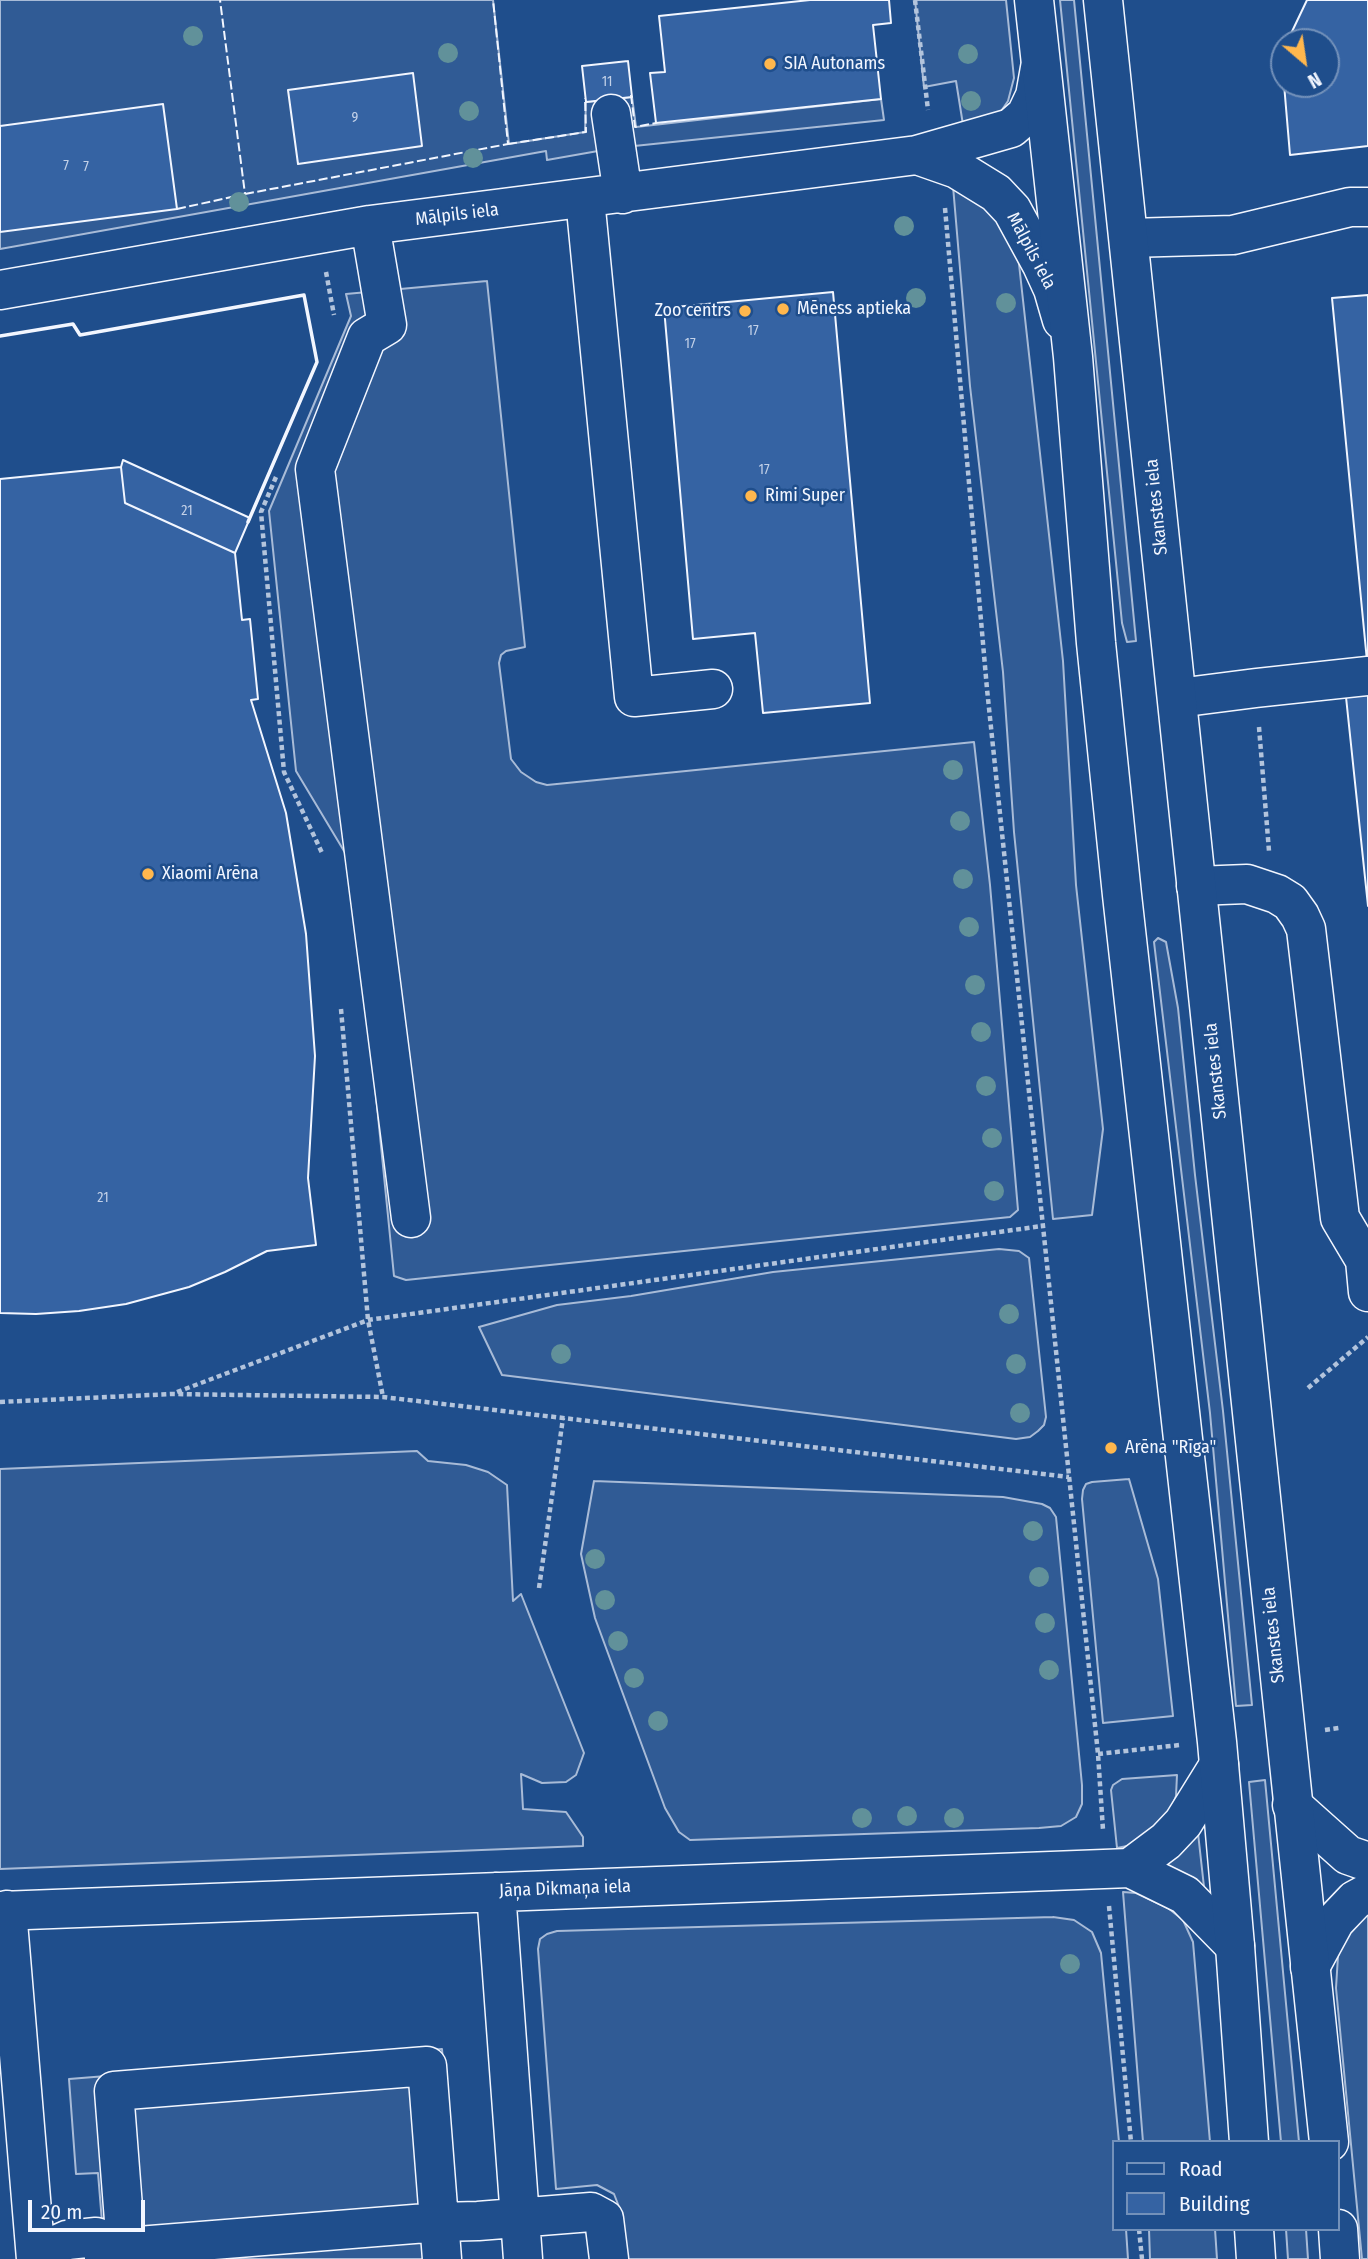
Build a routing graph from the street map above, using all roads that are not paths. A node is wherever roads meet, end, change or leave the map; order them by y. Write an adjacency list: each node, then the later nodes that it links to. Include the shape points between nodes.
1 (1034, 0): 3 (main road)
2 (1103, 0): 10 (main road, Skanstes iela)
3 (1040, 68): 5 (main road, Mālpils iela, via 1026,115 1011,128); 12 (main road)
4 (611, 114): 6 (main road)
5 (917, 155): 6 (main road, Mālpils iela); 12 (main road, Mālpils iela, via 957,169 996,193 1012,210 1053,289)
6 (623, 194): 7 (main road, Mālpils iela)
7 (586, 199): 9 (main road, Mālpils iela); 14 (main road, via 634,697)
8 (1368, 207): 10 (main road, via 1350,207 1233,235)
9 (370, 225): 11 (main road, Mālpils iela); 17 (main road, via 387,325 367,337 315,469)
10 (1129, 238): 15 (main road, Skanstes iela)
11 (0, 290)
12 (1073, 357): 19 (main road, via 1122,895)
13 (1368, 676): 15 (main road)
14 (713, 689)
15 (1178, 698): 16 (main road, Skanstes iela)
16 (1196, 886): 18 (main road, via 1247,884 1277,894 1290,902 1306,929 1340,1218); 20 (main road, Skanstes iela)
17 (411, 1218)
18 (1367, 1268)
19 (1219, 1765): 22 (main road, via 1183,1823); 26 (main road)
20 (1292, 1805): 21 (main road, via 1349,1856); 27 (main road, Skanstes iela)
21 (1368, 1862)
22 (1130, 1868): 23 (main road, Jāņa Dikmaņa iela); 26 (main road, Jāņa Dikmaņa iela, via 1185,1895)
23 (496, 1892): 25 (main road, Jāņa Dikmaņa iela); 30 (main road)
24 (1368, 1893): 27 (main road, via 1335,1921)
25 (4, 1910): 35 (main road)
26 (1235, 1946): 28 (main road)
27 (1310, 1967): 29 (main road, Skanstes iela)
28 (1248, 2140)
29 (1329, 2140)
30 (520, 2217): 31 (main road); 37 (main road); 38 (main road, via 591,2212 604,2220)
31 (439, 2222): 34 (main road); 34 (main road, via 427,2066 114,2091); 36 (main road)
32 (1254, 2231): 39 (main road)
33 (1338, 2231): 40 (main road)
34 (119, 2255): 35 (main road, via 96,2237 67,2240)
35 (41, 2257)
36 (442, 2259)
37 (523, 2259)
38 (609, 2259)
39 (1256, 2259)
40 (1340, 2259)

